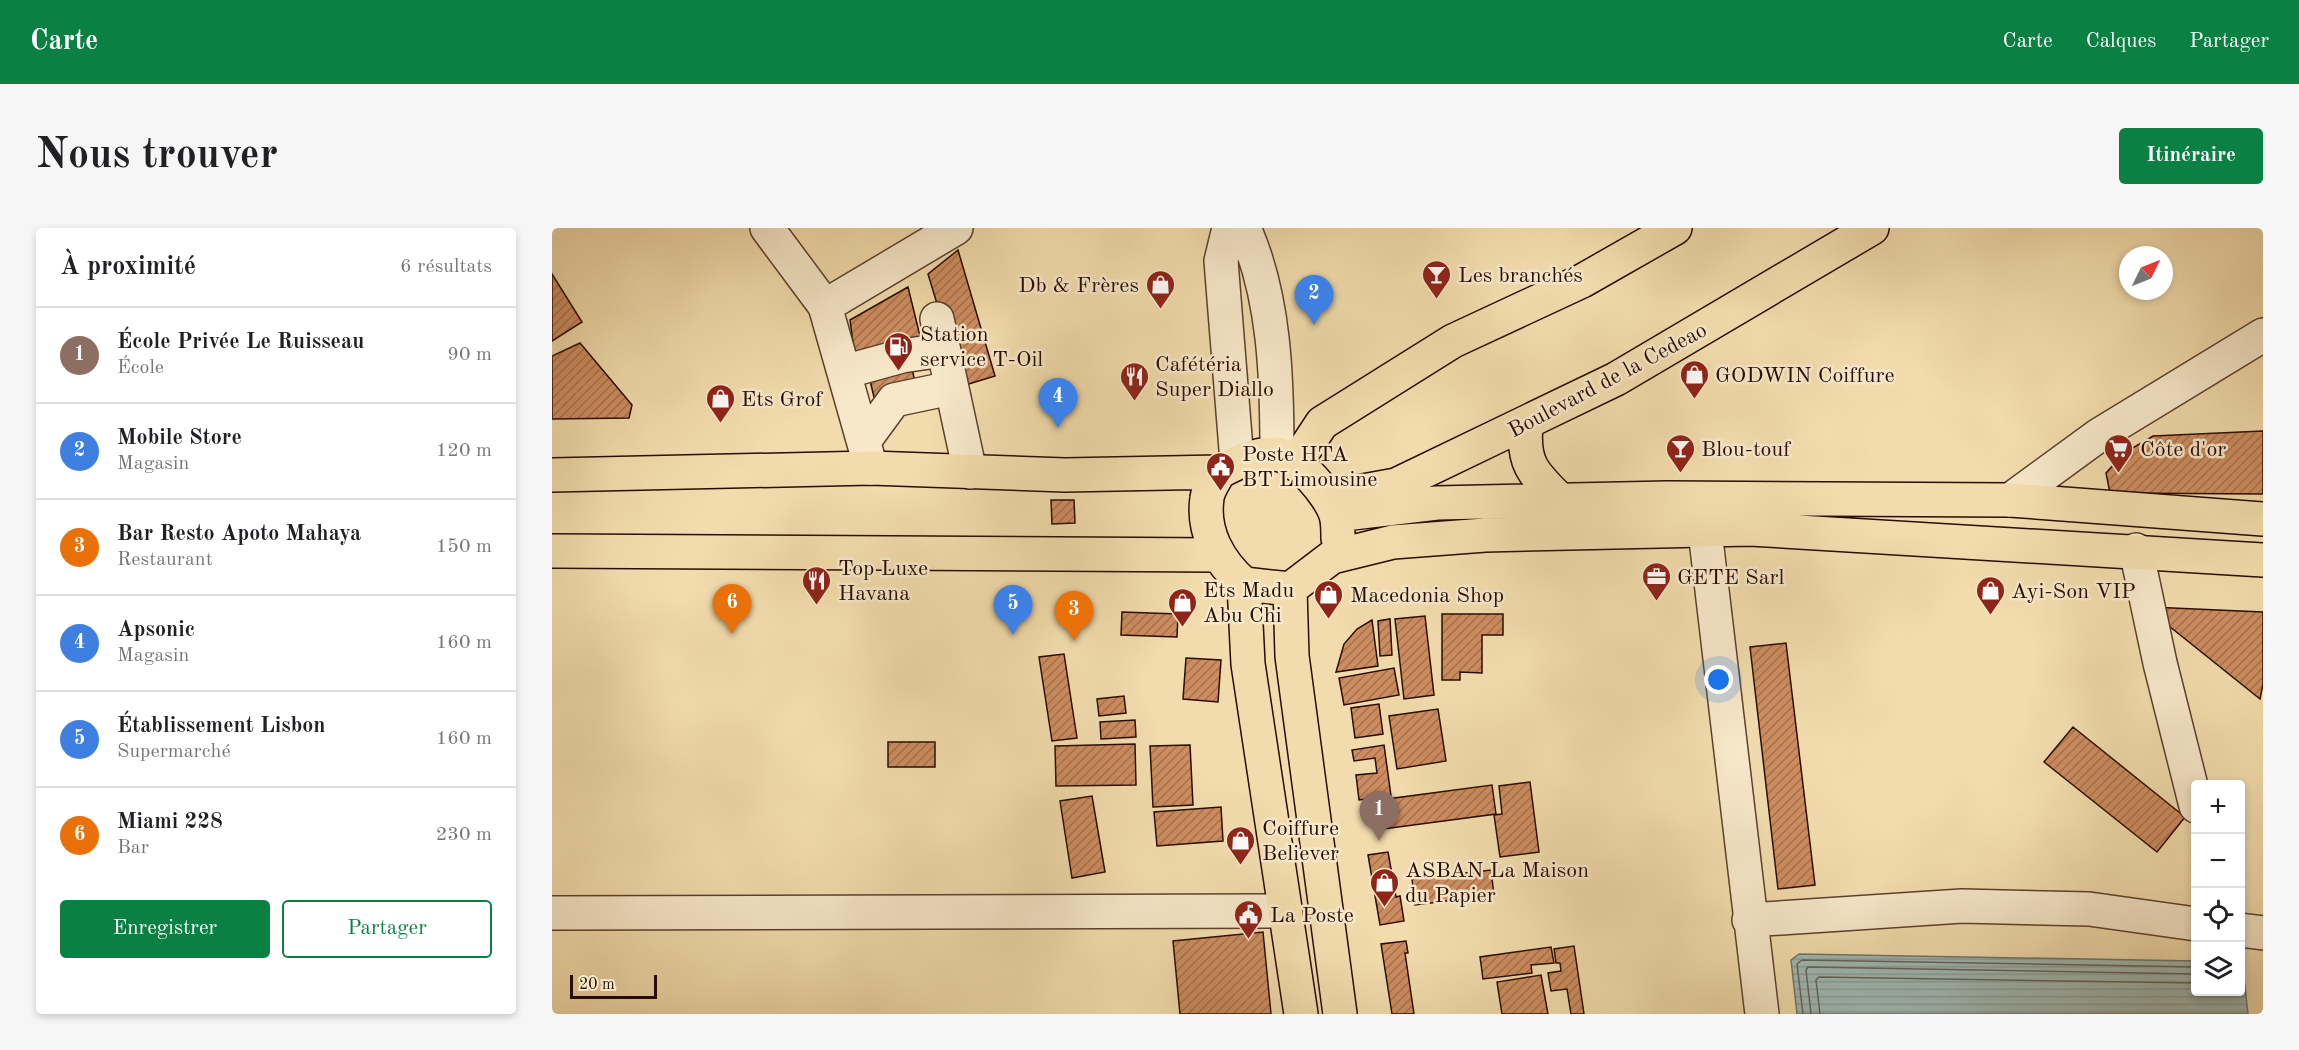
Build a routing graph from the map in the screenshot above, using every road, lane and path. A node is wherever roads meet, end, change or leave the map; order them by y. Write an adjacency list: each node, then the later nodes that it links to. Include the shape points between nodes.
1 (767, 228): 7 (street)
2 (956, 228): 7 (street)
3 (1229, 228): 14 (street, via 1221,261)
4 (1244, 228): 13 (street, via 1259,260)
5 (1675, 228): 13 (main road, via 1582,281 1453,341 1322,423)
6 (1872, 228): 11 (main road, Boulevard de la Cedeao, via 1616,379)
7 (825, 306): 9 (street)
8 (2263, 335): 17 (street, via 2099,435)
9 (844, 372): 10 (street, via 902,356 940,334); 12 (street)
10 (951, 388): 12 (street, via 894,400); 15 (street)
11 (1531, 421): 18 (main road, via 1526,426 1525,455 1537,477); 19 (main road, Boulevard de la Cedeao, via 1396,485)
12 (867, 454): 15 (main road); 16 (main road)
13 (1286, 459): 14 (main road); 19 (main road, via 1314,480)
14 (1228, 467): 15 (main road, via 1055,481); 24 (main road, via 1207,496)
15 (970, 472)
16 (552, 475)
17 (2010, 500): 18 (main road); 20 (main road)
18 (1561, 501): 19 (main road)
19 (1332, 506): 25 (main road, via 1338,537)
20 (2263, 519)
21 (1705, 531): 22 (main road, via 1750,529); 25 (main road, via 1485,535 1393,542); 32 (street)
22 (2136, 550): 26 (main road); 29 (street)
23 (552, 551): 24 (main road)
24 (1217, 555): 27 (main road)
25 (1332, 557): 28 (main road)
26 (2263, 560)
27 (1244, 584): 28 (main road); 30 (main road, via 1248,664)
28 (1290, 589): 37 (main road, via 1292,656)
29 (2191, 786)
30 (1284, 911): 31 (street); 36 (main road)
31 (552, 913)
32 (1749, 921): 33 (street, via 1962,906 2089,909); 38 (street)
33 (2191, 923)
34 (2245, 931): 35 (street)
35 (2263, 933)
36 (1301, 1014)
37 (1340, 1014)
38 (1762, 1014)

